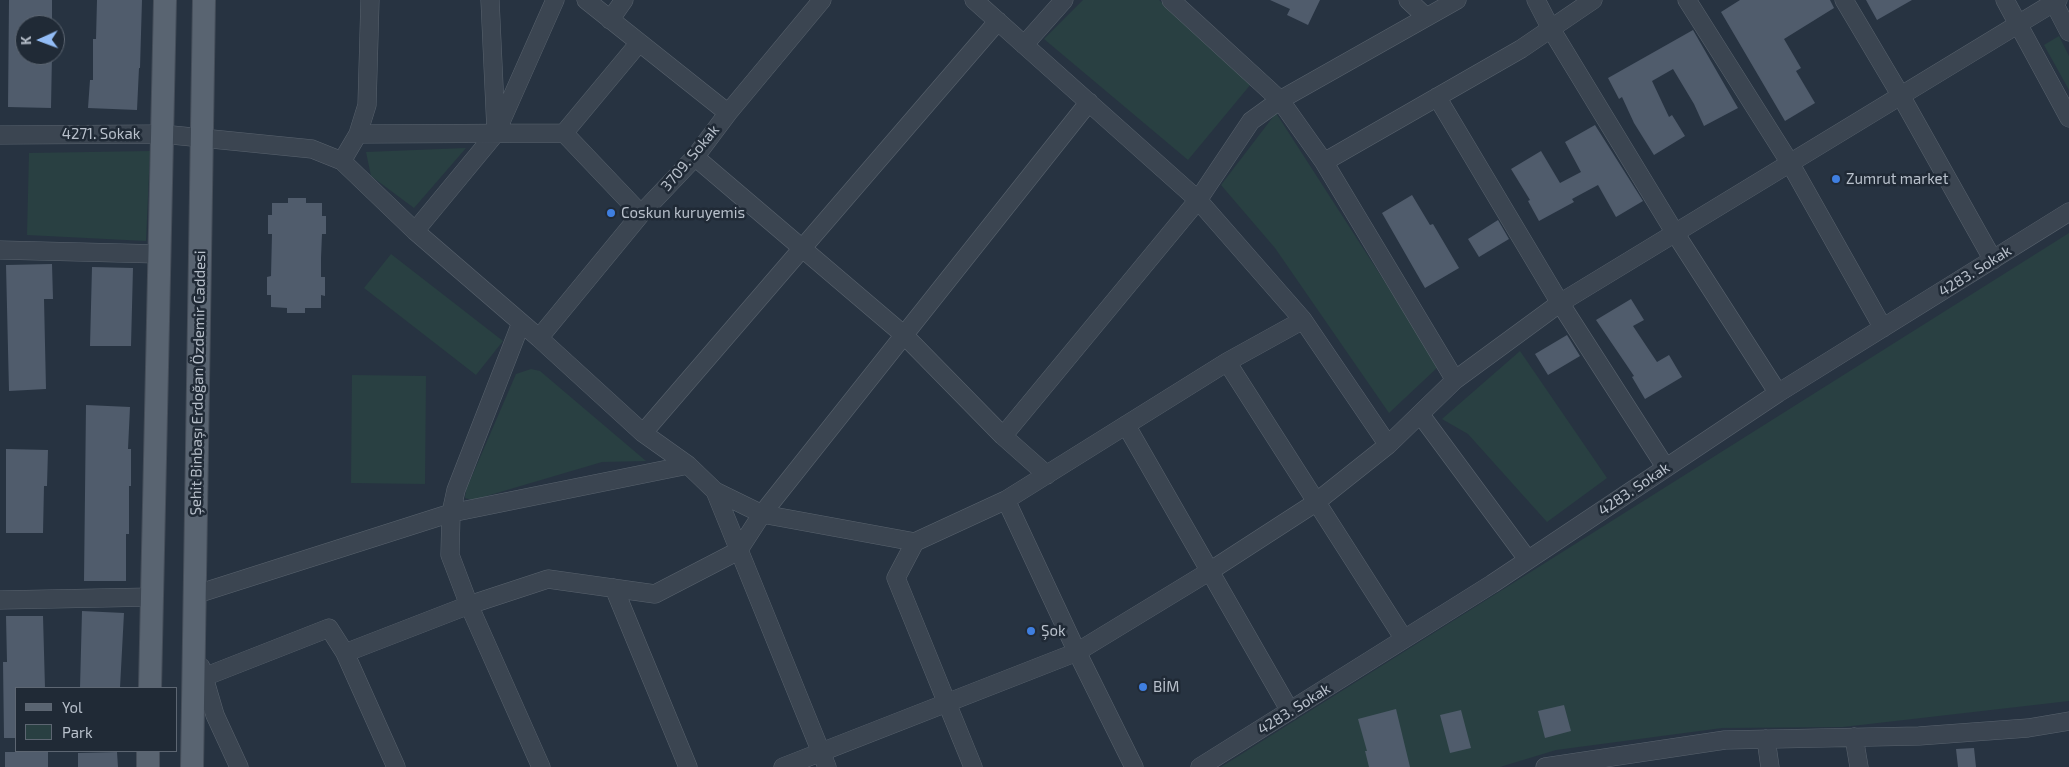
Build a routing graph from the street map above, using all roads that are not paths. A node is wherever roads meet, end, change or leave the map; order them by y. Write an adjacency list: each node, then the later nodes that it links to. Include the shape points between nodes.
1 (165, 0): 36 (main road)
2 (204, 0): 39 (main road, Şehit Binbaşı Erdoğan Özdemir Caddesi)
3 (370, 0): 37 (street, via 367,105)
4 (490, 0): 35 (street)
5 (555, 0): 35 (street)
6 (586, 0): 21 (street)
7 (624, 0): 21 (street)
8 (974, 0): 22 (street)
9 (1064, 0): 27 (street)
10 (1171, 0): 30 (street)
11 (1408, 0): 20 (street)
12 (1457, 0): 20 (street)
13 (1536, 0): 24 (street)
14 (1593, 0): 24 (street)
15 (1687, 0): 43 (street)
16 (1844, 0): 28 (street)
17 (2005, 0): 23 (street)
18 (2056, 1): 23 (street); 25 (street)
19 (815, 2): 32 (street, 3709. Sokak)
20 (1426, 17): 30 (street)
21 (610, 20): 26 (street)
22 (998, 21): 27 (street); 49 (street)
23 (2019, 24): 28 (street); 33 (street)
24 (1551, 29): 29 (street); 48 (street)
25 (2069, 32)
26 (639, 43): 32 (street); 34 (street)
27 (1024, 45): 31 (street)
28 (1901, 96): 43 (street); 52 (street)
29 (1437, 97): 42 (street); 53 (street)
30 (1280, 100): 42 (street); 44 (street, via 1251,121)
31 (1089, 102): 44 (street); 57 (street)
32 (728, 113): 40 (street, 3709. Sokak)
33 (2069, 118)
34 (564, 132): 35 (street); 46 (street)
35 (496, 133): 37 (street); 47 (street)
36 (162, 134): 38 (street, 4271. Sokak); 39 (street, 4271. Sokak); 51 (main road)
37 (358, 134): 41 (street)
38 (0, 135)
39 (202, 137): 41 (street, 4271. Sokak, via 312,149); 80 (main road, Şehit Binbaşı Erdoğan Özdemir Caddesi)
40 (695, 157): 46 (street, 3709. Sokak); 49 (street)
41 (342, 161): 47 (street)
42 (1324, 162): 60 (street)
43 (1790, 163): 48 (street); 56 (street)
44 (1198, 200): 54 (street); 65 (street)
45 (2069, 212): 52 (street, 4283. Sokak)
46 (641, 214): 58 (street, 3709. Sokak)
47 (415, 231): 55 (street)
48 (1675, 233): 53 (street); 61 (street)
49 (800, 249): 57 (street); 64 (street)
50 (0, 250): 51 (street)
51 (159, 254): 81 (main road)
52 (1993, 260): 56 (street, 4283. Sokak)
53 (1560, 303): 60 (street); 68 (street)
54 (1304, 320): 59 (street); 66 (street)
55 (521, 323): 58 (street); 73 (street, via 456,490)
56 (1882, 328): 61 (street, 4283. Sokak)
57 (904, 335): 65 (street); 74 (street)
58 (539, 338): 64 (street)
59 (1227, 362): 63 (street); 72 (street)
60 (1454, 380): 62 (street)
61 (1778, 393): 68 (street, 4283. Sokak)
62 (1420, 414): 66 (street); 77 (street)
63 (1126, 425): 69 (street); 78 (street)
64 (643, 433): 67 (street)
65 (1003, 436): 69 (street)
66 (1388, 445): 72 (street)
67 (688, 465): 70 (street); 73 (street)
68 (1666, 468): 77 (street, 4283. Sokak)
69 (1046, 475): 71 (street)
70 (715, 491): 74 (street); 76 (street)
71 (1006, 500): 75 (street); 86 (street)
72 (1315, 502): 78 (street); 84 (street)
73 (451, 513): 80 (street); 83 (street, via 450,555)
74 (762, 514): 75 (street); 76 (street)
75 (915, 542): 90 (street, via 896,578)
76 (738, 551): 79 (street, via 655,594); 96 (street)
77 (1528, 560): 84 (street, 4283. Sokak)
78 (1210, 572): 86 (street); 91 (street)
79 (614, 588): 83 (street, via 548,578); 103 (street)
80 (194, 595): 85 (main road, Şehit Binbaşı Erdoğan Özdemir Caddesi)
81 (152, 597): 82 (street); 89 (main road)
82 (0, 600)
83 (469, 605): 87 (street); 102 (street)
84 (1404, 639): 91 (street, 4283. Sokak)
85 (194, 641): 88 (street); 99 (main road, Şehit Binbaşı Erdoğan Özdemir Caddesi)
86 (1077, 652): 90 (street); 106 (street)
87 (345, 653): 88 (street, via 329,628); 101 (street)
88 (204, 677): 100 (street, via 215,715)
89 (150, 687)
90 (948, 702): 96 (street); 105 (street)
91 (1290, 711): 107 (street, 4283. Sokak)
92 (2069, 721): 93 (street, via 2018,729)
93 (1854, 737): 94 (street); 109 (street)
94 (1766, 739): 97 (street, via 1725,740); 108 (street)
95 (148, 752): 98 (main road)
96 (824, 760): 104 (street)
97 (1549, 766)
98 (148, 767)
99 (192, 767)
100 (239, 767)
101 (396, 767)
102 (541, 767)
103 (688, 767)
104 (783, 767)
105 (973, 767)
106 (1134, 767)
107 (1200, 767)
108 (1770, 767)
109 (1859, 767)

